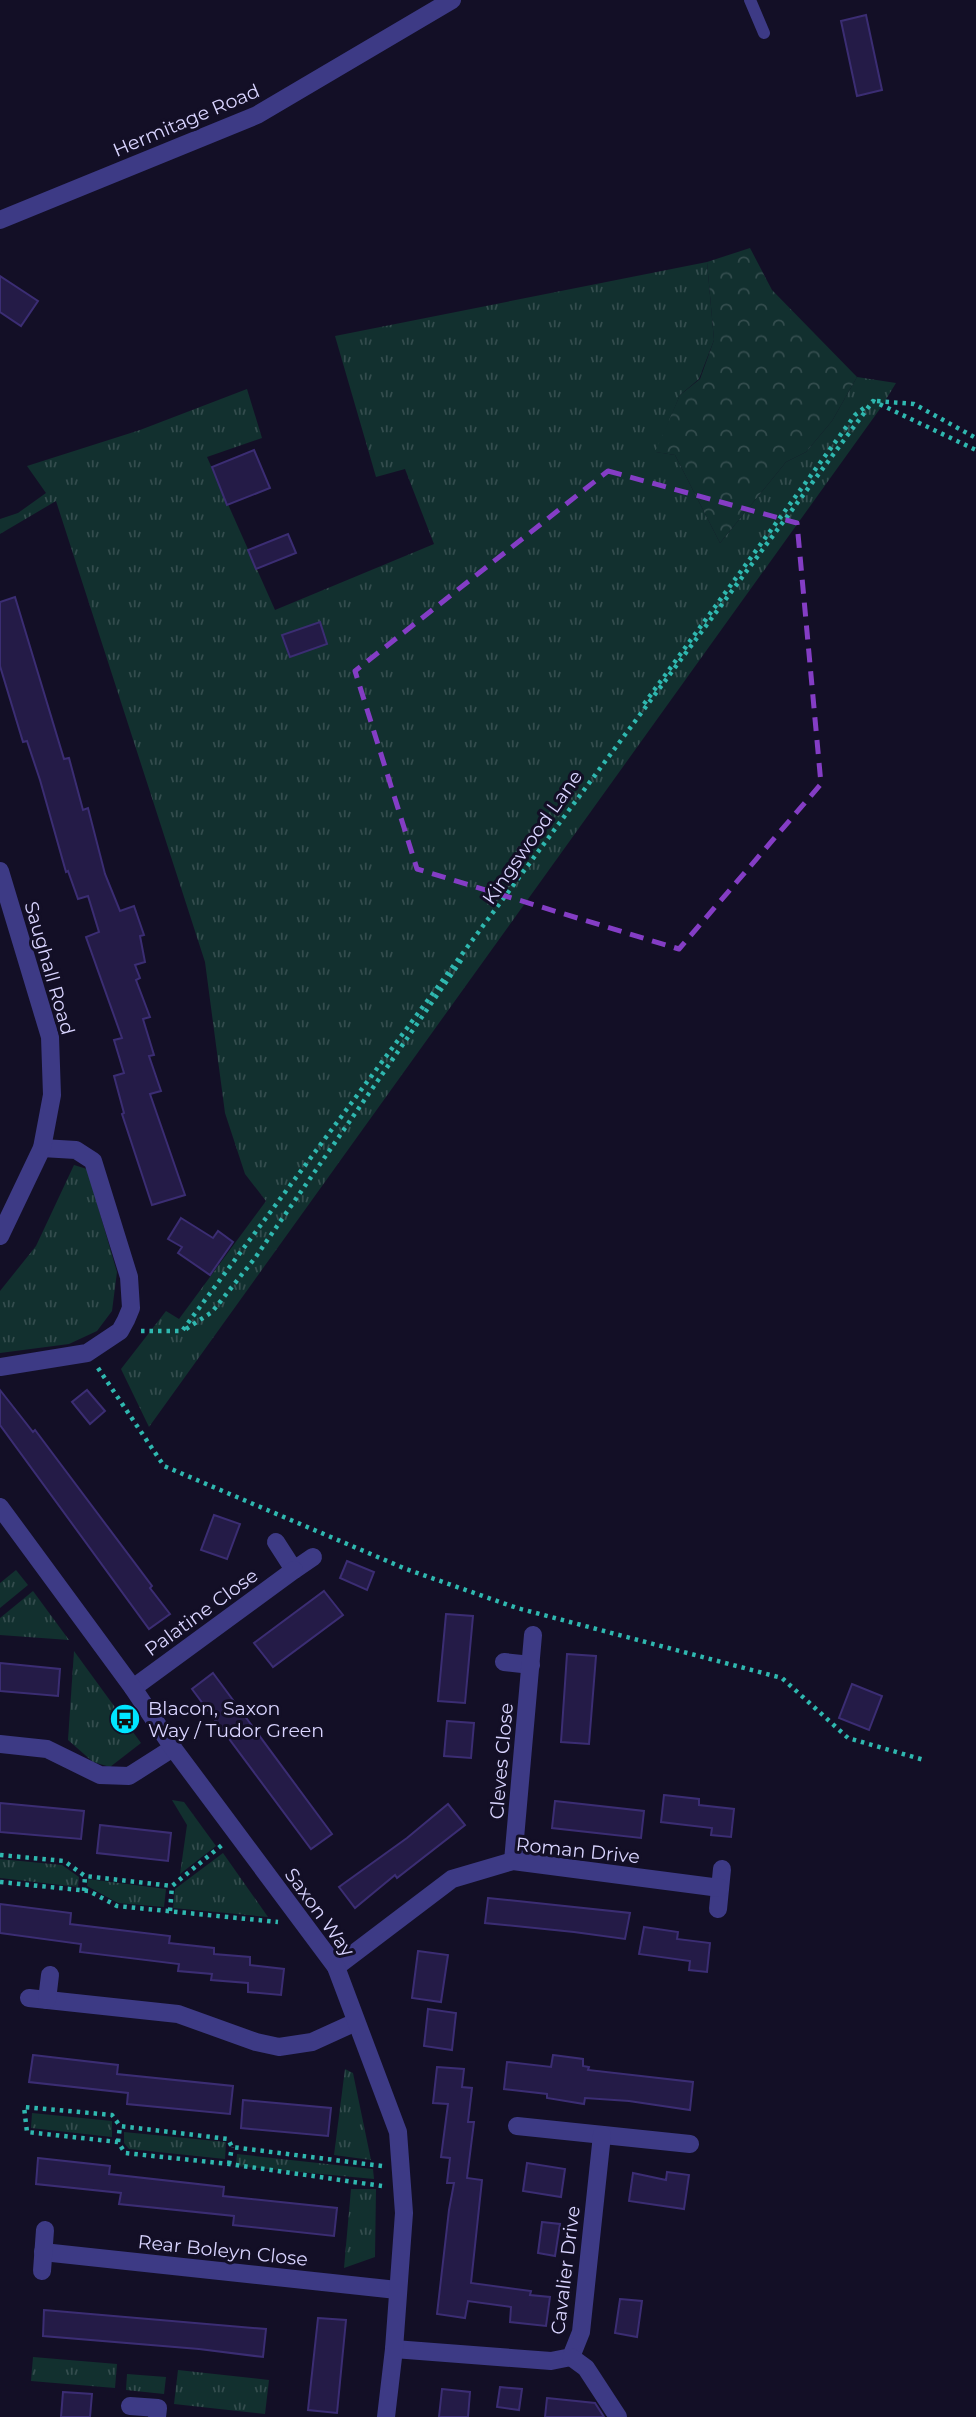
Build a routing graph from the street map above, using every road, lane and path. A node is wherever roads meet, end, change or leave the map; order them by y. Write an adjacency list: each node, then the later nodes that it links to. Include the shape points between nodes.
1 (452, 0): 4 (street, Hermitage Road, via 257,115)
2 (750, 0): 3 (lane)
3 (764, 33)
4 (0, 220)
5 (873, 401): 6 (path, via 914,404); 7 (path); 8 (path, Kingswood Lane, via 855,415)
6 (976, 438)
7 (976, 450)
8 (557, 825): 14 (path); 14 (path, Kingswood Lane, via 255,1258 212,1312)
9 (0, 871): 10 (street, Saughall Road)
10 (7, 917): 11 (street, Saughall Road, via 50,1037 52,1095)
11 (42, 1148): 12 (street, Saughall Road); 13 (street, via 76,1150 93,1161 129,1277 131,1308)
12 (0, 1236)
13 (123, 1325): 14 (path); 14 (path); 15 (street)
14 (182, 1331)
15 (87, 1353): 16 (street); 27 (path, via 164,1466 406,1569 517,1608 782,1678 848,1738)
16 (0, 1367)
17 (0, 1507): 24 (street, Saxon Way)
18 (276, 1542): 20 (street)
19 (313, 1557): 20 (street, Palatine Close)
20 (294, 1570): 24 (street, Palatine Close)
21 (533, 1635): 23 (street, Cleves Close)
22 (504, 1662): 23 (street)
23 (531, 1665): 30 (street, Cleves Close)
24 (133, 1688): 26 (street, Saxon Way)
25 (0, 1744): 26 (street, via 47,1749 100,1775 129,1776)
26 (173, 1748): 28 (street, Saxon Way)
27 (925, 1760)
28 (236, 1834): 34 (path); 39 (street, Saxon Way)
29 (0, 1855): 32 (path, via 64,1861)
30 (513, 1861): 35 (street, Roman Drive); 40 (street, Roman Drive, via 452,1879)
31 (722, 1868): 35 (street)
32 (85, 1876): 34 (path); 36 (path)
33 (0, 1882): 36 (path)
34 (172, 1886): 38 (path)
35 (720, 1888): 37 (street)
36 (84, 1891): 38 (path, via 117,1906)
37 (718, 1909)
38 (170, 1911): 39 (path)
39 (304, 1924): 40 (street, Saxon Way)
40 (336, 1967): 42 (street, Saxon Way)
41 (50, 1975): 42 (street, via 38,1999 178,2014 279,2047 312,2042)
42 (356, 2022): 50 (street, Saxon Way, via 398,2132)
43 (120, 2126): 46 (path); 46 (path, via 111,2115 23,2107 27,2132); 48 (path, via 228,2139)
44 (517, 2126): 45 (street)
45 (602, 2135): 47 (street); 57 (street, Cavalier Drive, via 581,2332)
46 (118, 2141): 49 (path, via 125,2153)
47 (690, 2144)
48 (232, 2147): 49 (path); 50 (path)
49 (229, 2164): 51 (path)
50 (400, 2168): 51 (street, Saxon Way)
51 (402, 2189): 55 (street, Saxon Way)
52 (45, 2230): 53 (street)
53 (43, 2252): 54 (street); 55 (street, Rear Boleyn Close)
54 (42, 2271)
55 (397, 2290): 56 (street, Saxon Way)
56 (394, 2349): 57 (street, Cavalier Drive, via 551,2361); 60 (street, Saxon Way)
57 (572, 2357): 61 (street, via 586,2368)
58 (130, 2406): 59 (street, via 158,2408)
59 (157, 2417)
60 (386, 2417)
61 (618, 2417)

